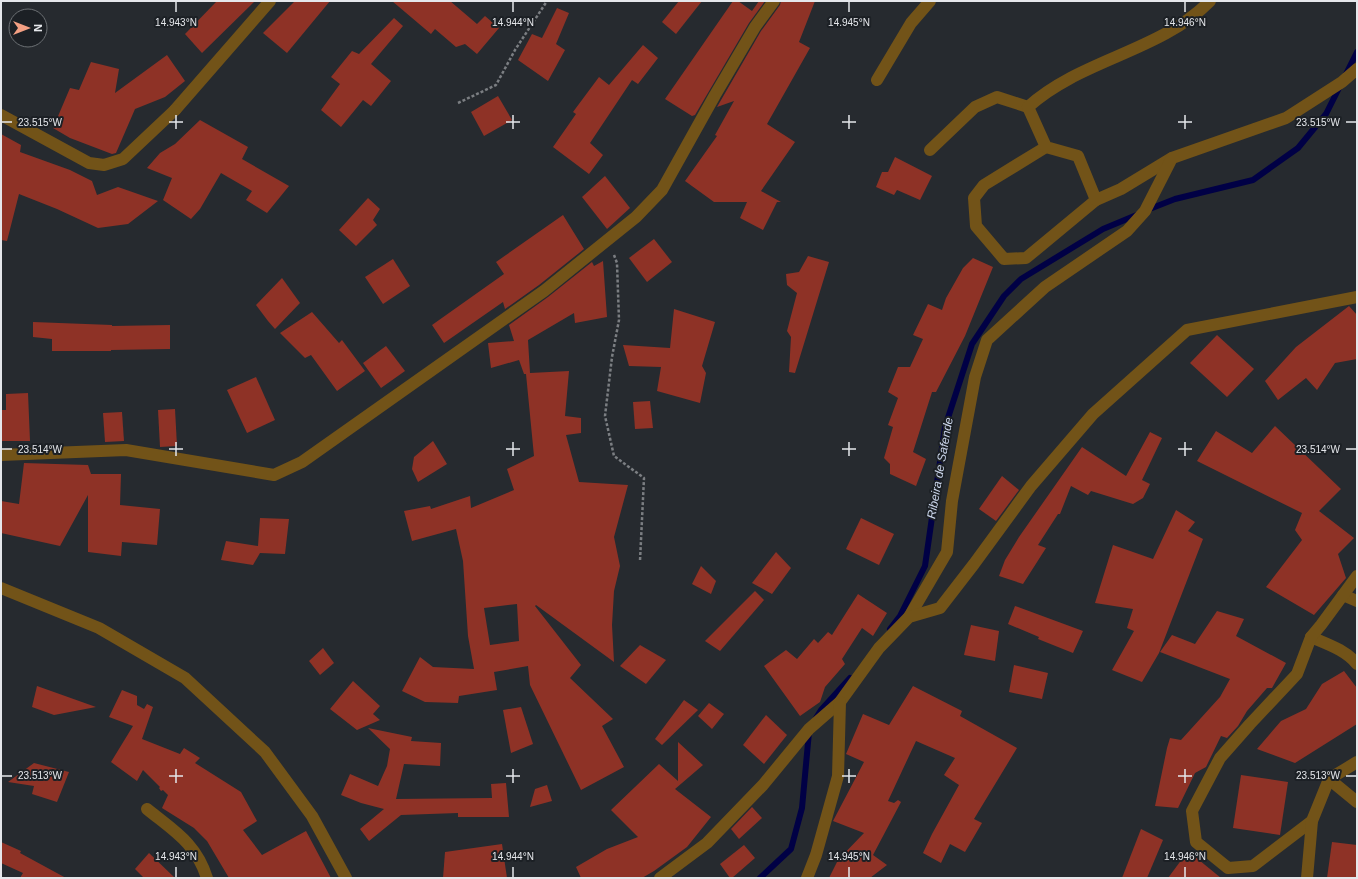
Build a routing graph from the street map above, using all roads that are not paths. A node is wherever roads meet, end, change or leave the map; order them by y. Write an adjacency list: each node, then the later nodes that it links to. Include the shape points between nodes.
1 (270, 1): 8 (street, via 175,110 123,159 104,165 89,163)
2 (774, 1): 14 (street, via 747,41 662,190 636,217 544,290 302,462 274,475 126,450)
3 (930, 1): 6 (street, via 911,23)
4 (1210, 1): 7 (street, via 1198,13 1157,38 1068,79 1041,95)
5 (1357, 69): 11 (street, via 1342,82 1286,118)
6 (877, 80)
7 (1028, 108): 9 (street); 10 (street, via 997,97 975,106)
8 (1, 115)
9 (1046, 147): 12 (street, via 1078,156); 12 (street, via 984,185 974,198 976,226 1004,259 1026,258)
10 (930, 150)
11 (1172, 158): 12 (street); 19 (street, via 1145,211 1127,231 1045,287 987,340 975,378 952,501 947,552)
12 (1096, 200)
13 (1357, 297): 19 (street, via 1187,330 1092,414 1031,486 940,608)
14 (1, 455)
15 (1357, 576): 17 (street)
16 (1, 588): 30 (street, via 99,628 185,678 265,752 312,816)
17 (1343, 595): 18 (street); 20 (street)
18 (1357, 601)
19 (909, 617): 22 (street, via 879,648)
20 (1311, 637): 21 (street, via 1334,646); 28 (street, via 1297,674 1220,758 1192,811 1196,842 1228,868)
21 (1357, 664)
22 (840, 702): 31 (street, via 809,729 763,785 707,843); 32 (street, via 838,776)
23 (1357, 762): 24 (street)
24 (1329, 779): 25 (street); 27 (street)
25 (1357, 802)
26 (147, 809): 29 (street, via 187,841 203,864)
27 (1312, 821): 28 (street); 34 (street)
28 (1253, 866): 33 (street)
29 (207, 878)
30 (346, 878)
31 (660, 878)
32 (807, 878)
33 (1242, 878)
34 (1307, 878)

